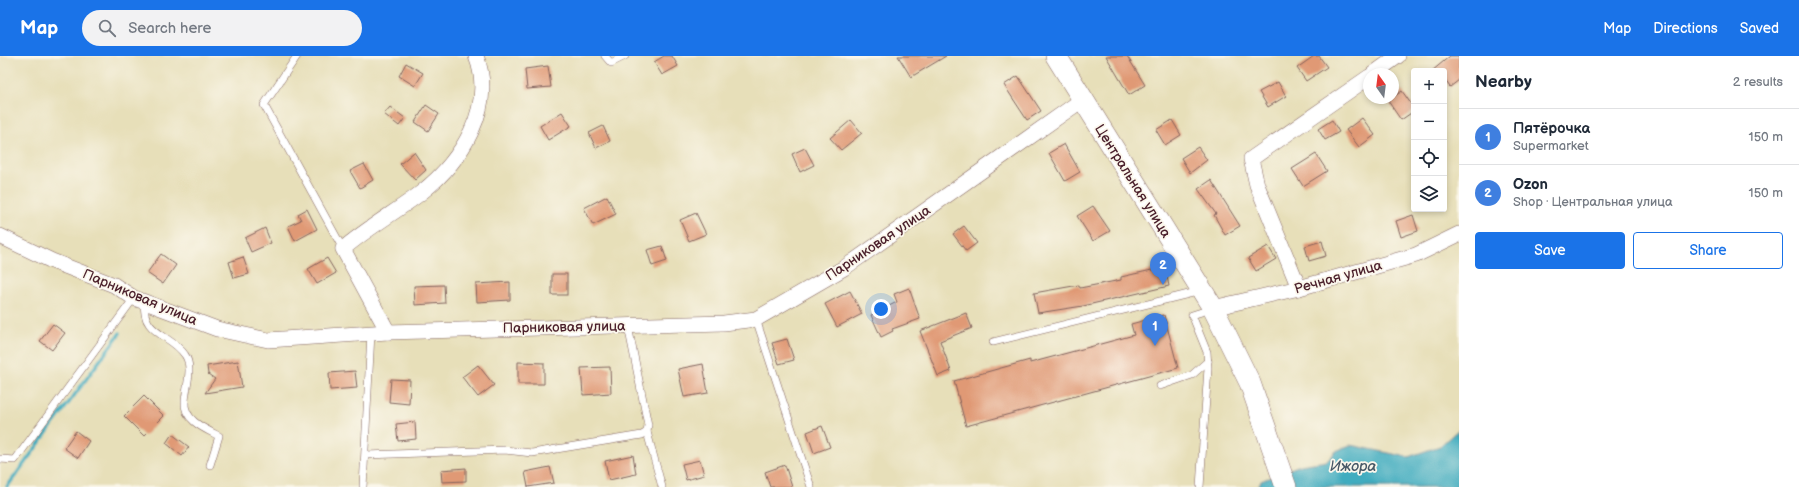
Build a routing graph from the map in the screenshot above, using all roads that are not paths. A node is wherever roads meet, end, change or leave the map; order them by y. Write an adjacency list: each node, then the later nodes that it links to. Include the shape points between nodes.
1 (297, 56): 12 (lane, via 264,105)
2 (476, 56): 12 (street, via 481,67 478,115 471,134 460,151 423,191)
3 (605, 56): 4 (lane, via 611,63)
4 (625, 56)
5 (1056, 56): 9 (main road, Центральная улица)
6 (1398, 56): 7 (street)
7 (1381, 68)
8 (1363, 81): 13 (street, via 1251,159 1257,185)
9 (1082, 100): 14 (main road, Центральная улица); 17 (street, Парниковая улица, via 844,268)
10 (1459, 234): 13 (street, Речная улица, via 1416,255)
11 (0, 236): 15 (street, Парниковая улица, via 52,261 114,285)
12 (343, 250): 19 (street)
13 (1299, 288): 16 (street, Речная улица)
14 (1201, 290): 16 (main road, Центральная улица); 21 (lane)
15 (139, 300): 20 (street, Парниковая улица, via 217,329 268,340); 26 (lane, via 15,460); 27 (lane, via 148,324 186,355 189,375 184,402 189,416 203,428 219,436)
16 (1213, 308): 22 (lane, via 1192,315 1207,352); 32 (main road, Центральная улица, via 1243,365)
17 (756, 319): 18 (street, Парниковая улица, via 724,323); 30 (lane)
18 (628, 326): 19 (street, Парниковая улица); 24 (lane, via 648,425)
19 (388, 332): 20 (street, Парниковая улица)
20 (371, 333): 25 (lane)
21 (993, 342)
22 (1208, 361): 23 (lane, via 1192,375); 31 (lane)
23 (1160, 386)
24 (647, 432): 25 (lane, via 642,435 532,453 498,450); 29 (lane)
25 (366, 455): 28 (lane)
26 (0, 459)
27 (210, 465)
28 (363, 487)
29 (662, 487)
30 (811, 487)
31 (1200, 487)
32 (1286, 487)

